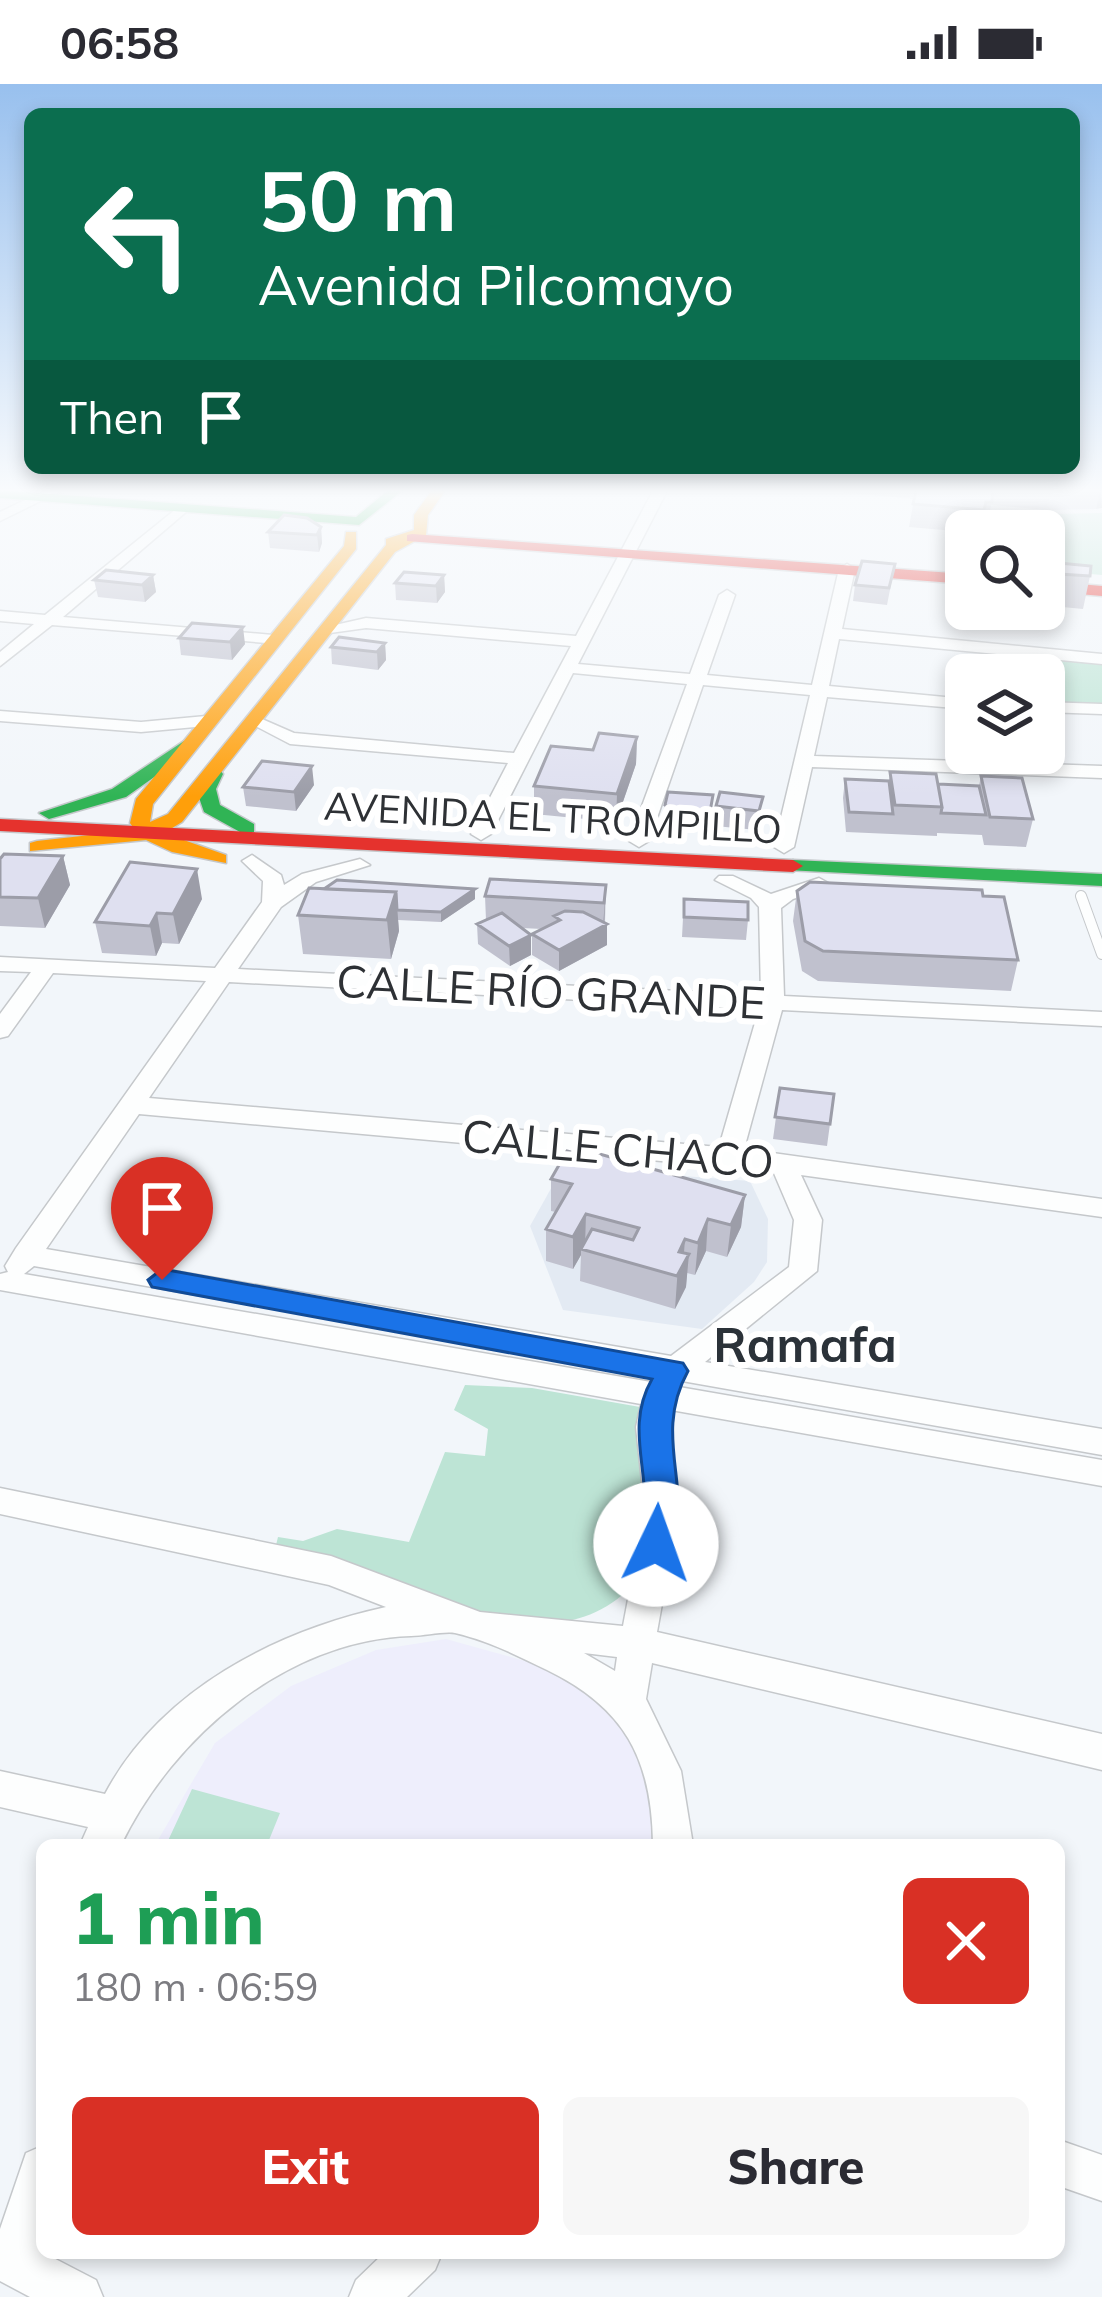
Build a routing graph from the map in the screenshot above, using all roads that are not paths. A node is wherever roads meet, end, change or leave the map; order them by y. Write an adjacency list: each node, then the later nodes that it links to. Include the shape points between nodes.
1 (84, 590): 8 (street)
2 (314, 590): 12 (main road)
3 (359, 590): 9 (main road)
4 (610, 590): 11 (street)
5 (850, 590): 10 (street)
6 (727, 595): 16 (street)
7 (0, 616): 8 (street)
8 (46, 622): 12 (street); 14 (street)
9 (330, 628): 11 (street, via 366,623); 18 (main road)
10 (832, 633): 13 (street); 17 (street)
11 (584, 642): 15 (street)
12 (265, 649): 18 (main road, via 236,692); 22 (main road)
13 (1102, 659)
14 (0, 662)
15 (571, 668): 16 (street); 27 (street)
16 (697, 682): 17 (street); 36 (street)
17 (818, 694): 19 (street); 28 (street)
18 (275, 696): 24 (main road)
19 (945, 703)
20 (1065, 708): 21 (street)
21 (1102, 709)
22 (212, 715): 23 (street, via 141,727); 25 (main road); 26 (main road, via 241,705 255,711)
23 (0, 716)
24 (255, 721): 26 (main road); 27 (street, via 290,738)
25 (184, 747): 31 (main road, via 104,800); 33 (main road, via 143,803)
26 (233, 749): 30 (main road)
27 (523, 759): 35 (street)
28 (804, 761): 29 (street); 40 (street)
29 (1102, 772)
30 (212, 774): 33 (main road); 34 (main road, via 211,808)
31 (32, 817): 32 (main road, AVENIDA EL TROMPILLO); 33 (main road, AVENIDA EL TROMPILLO)
32 (0, 820): 33 (main road, AVENIDA EL TROMPILLO)
33 (152, 827): 34 (main road, AVENIDA EL TROMPILLO); 39 (main road); 41 (main road); 45 (main road, AVENIDA EL TROMPILLO)
34 (247, 828): 35 (main road, AVENIDA EL TROMPILLO)
35 (481, 834): 36 (main road, AVENIDA EL TROMPILLO)
36 (639, 841): 38 (main road, AVENIDA EL TROMPILLO)
37 (0, 844): 39 (main road, AVENIDA EL TROMPILLO)
38 (706, 844): 40 (main road, AVENIDA EL TROMPILLO); 45 (main road)
39 (37, 847): 41 (main road, AVENIDA EL TROMPILLO)
40 (784, 847): 42 (main road, AVENIDA EL TROMPILLO)
41 (219, 859): 43 (main road, AVENIDA EL TROMPILLO)
42 (1102, 860)
43 (252, 861): 44 (main road, AVENIDA EL TROMPILLO); 49 (street, via 274,879)
44 (360, 865): 46 (main road, AVENIDA EL TROMPILLO); 49 (street, via 309,878)
45 (874, 871): 48 (main road, AVENIDA EL TROMPILLO)
46 (726, 880): 47 (main road, AVENIDA EL TROMPILLO); 50 (street, via 759,893)
47 (819, 884): 48 (main road, AVENIDA EL TROMPILLO); 50 (street)
48 (1095, 891): 51 (lane)
49 (273, 902): 54 (street)
50 (770, 907): 55 (street)
51 (1102, 954)
52 (0, 964): 53 (street, CALLE RÍO GRANDE)
53 (46, 967): 54 (street, CALLE RÍO GRANDE); 57 (street)
54 (224, 975): 55 (street, CALLE RÍO GRANDE); 58 (street)
55 (772, 1002): 56 (street, CALLE RÍO GRANDE); 59 (street)
56 (1102, 1018)
57 (0, 1031)
58 (132, 1105): 59 (street, CALLE CHACO); 62 (street)
59 (729, 1156): 60 (street, CALLE CHACO)
60 (783, 1164): 61 (street, CALLE CHACO); 63 (street, via 808,1220 803,1271)
61 (1102, 1208)
62 (12, 1277): 63 (street)
63 (665, 1384): 64 (street); 65 (street); 68 (street, via 652,1426 662,1509)
64 (1102, 1442)
65 (1102, 1473)
66 (0, 1501): 67 (street, via 331,1571)
67 (480, 1627): 68 (street); 69 (street, via 570,1664); 72 (street, via 421,1618 363,1628 230,1684 188,1719)
68 (636, 1643): 69 (street); 70 (street)
69 (627, 1703): 73 (street, via 661,1767)
70 (1102, 1752)
71 (0, 1789): 72 (street)
72 (106, 1829)
73 (672, 1839)
74 (1065, 2165): 75 (street)
75 (1102, 2178)
76 (36, 2184): 77 (street)
77 (7, 2258): 79 (street)
78 (412, 2259): 80 (street)
79 (79, 2297)
80 (373, 2297)

